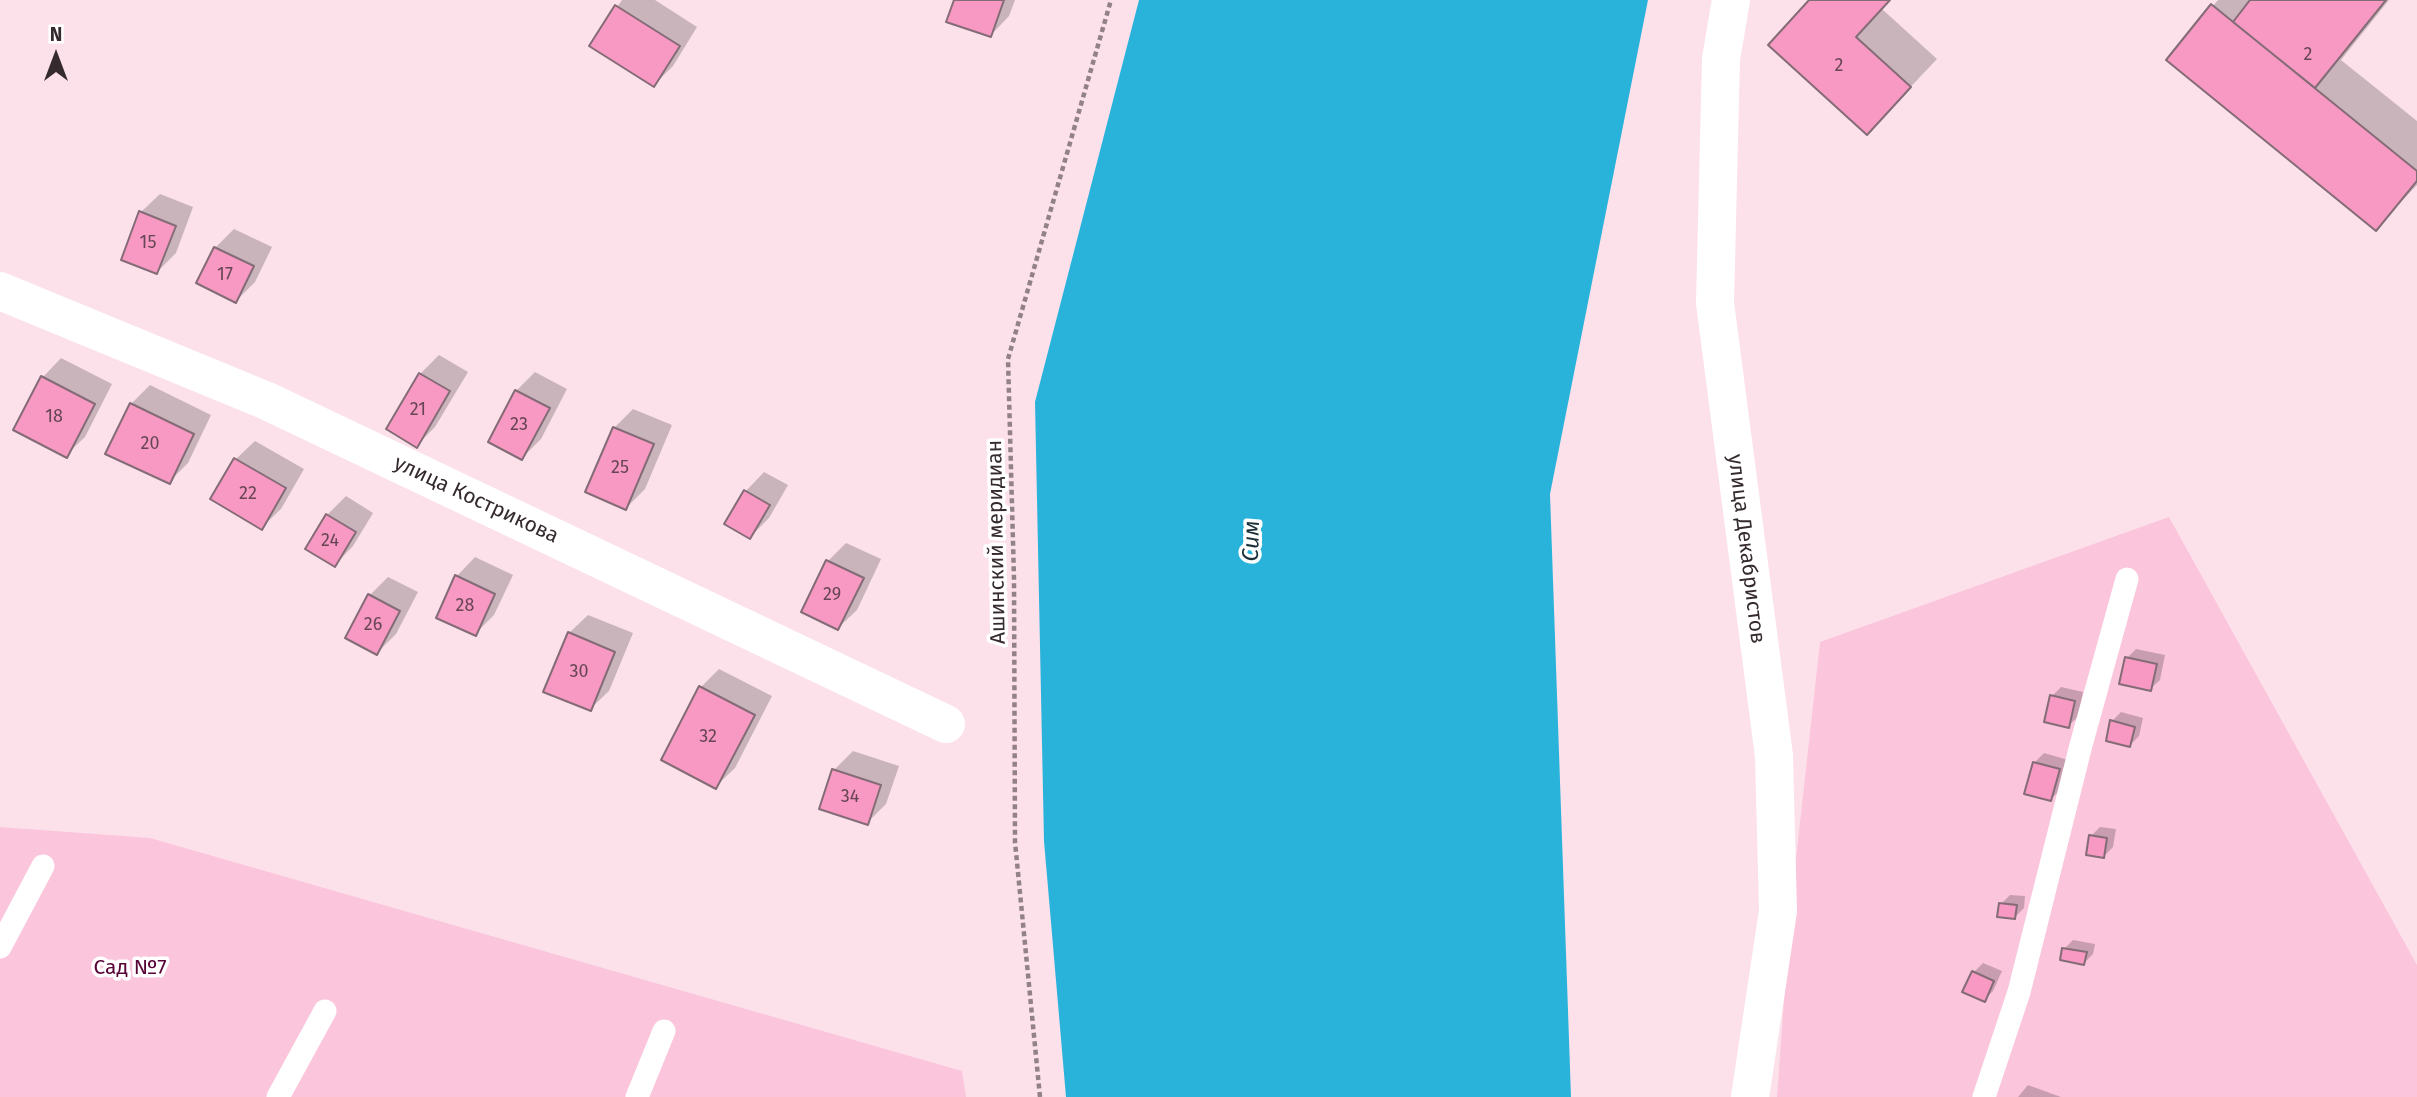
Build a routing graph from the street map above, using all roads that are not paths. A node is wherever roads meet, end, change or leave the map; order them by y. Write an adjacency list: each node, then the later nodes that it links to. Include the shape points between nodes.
1 (1731, 0): 11 (street, улица Декабристов, via 1721,58 1715,303 1774,756 1778,911)
2 (0, 292): 4 (street, улица Кострикова, via 267,401)
3 (2127, 579): 12 (lane, via 2019,992)
4 (946, 724)
5 (43, 866): 6 (lane)
6 (0, 947)
7 (325, 1011): 9 (lane)
8 (664, 1031): 10 (lane)
9 (278, 1097)
10 (637, 1097)
11 (1750, 1097)
12 (1984, 1097)

